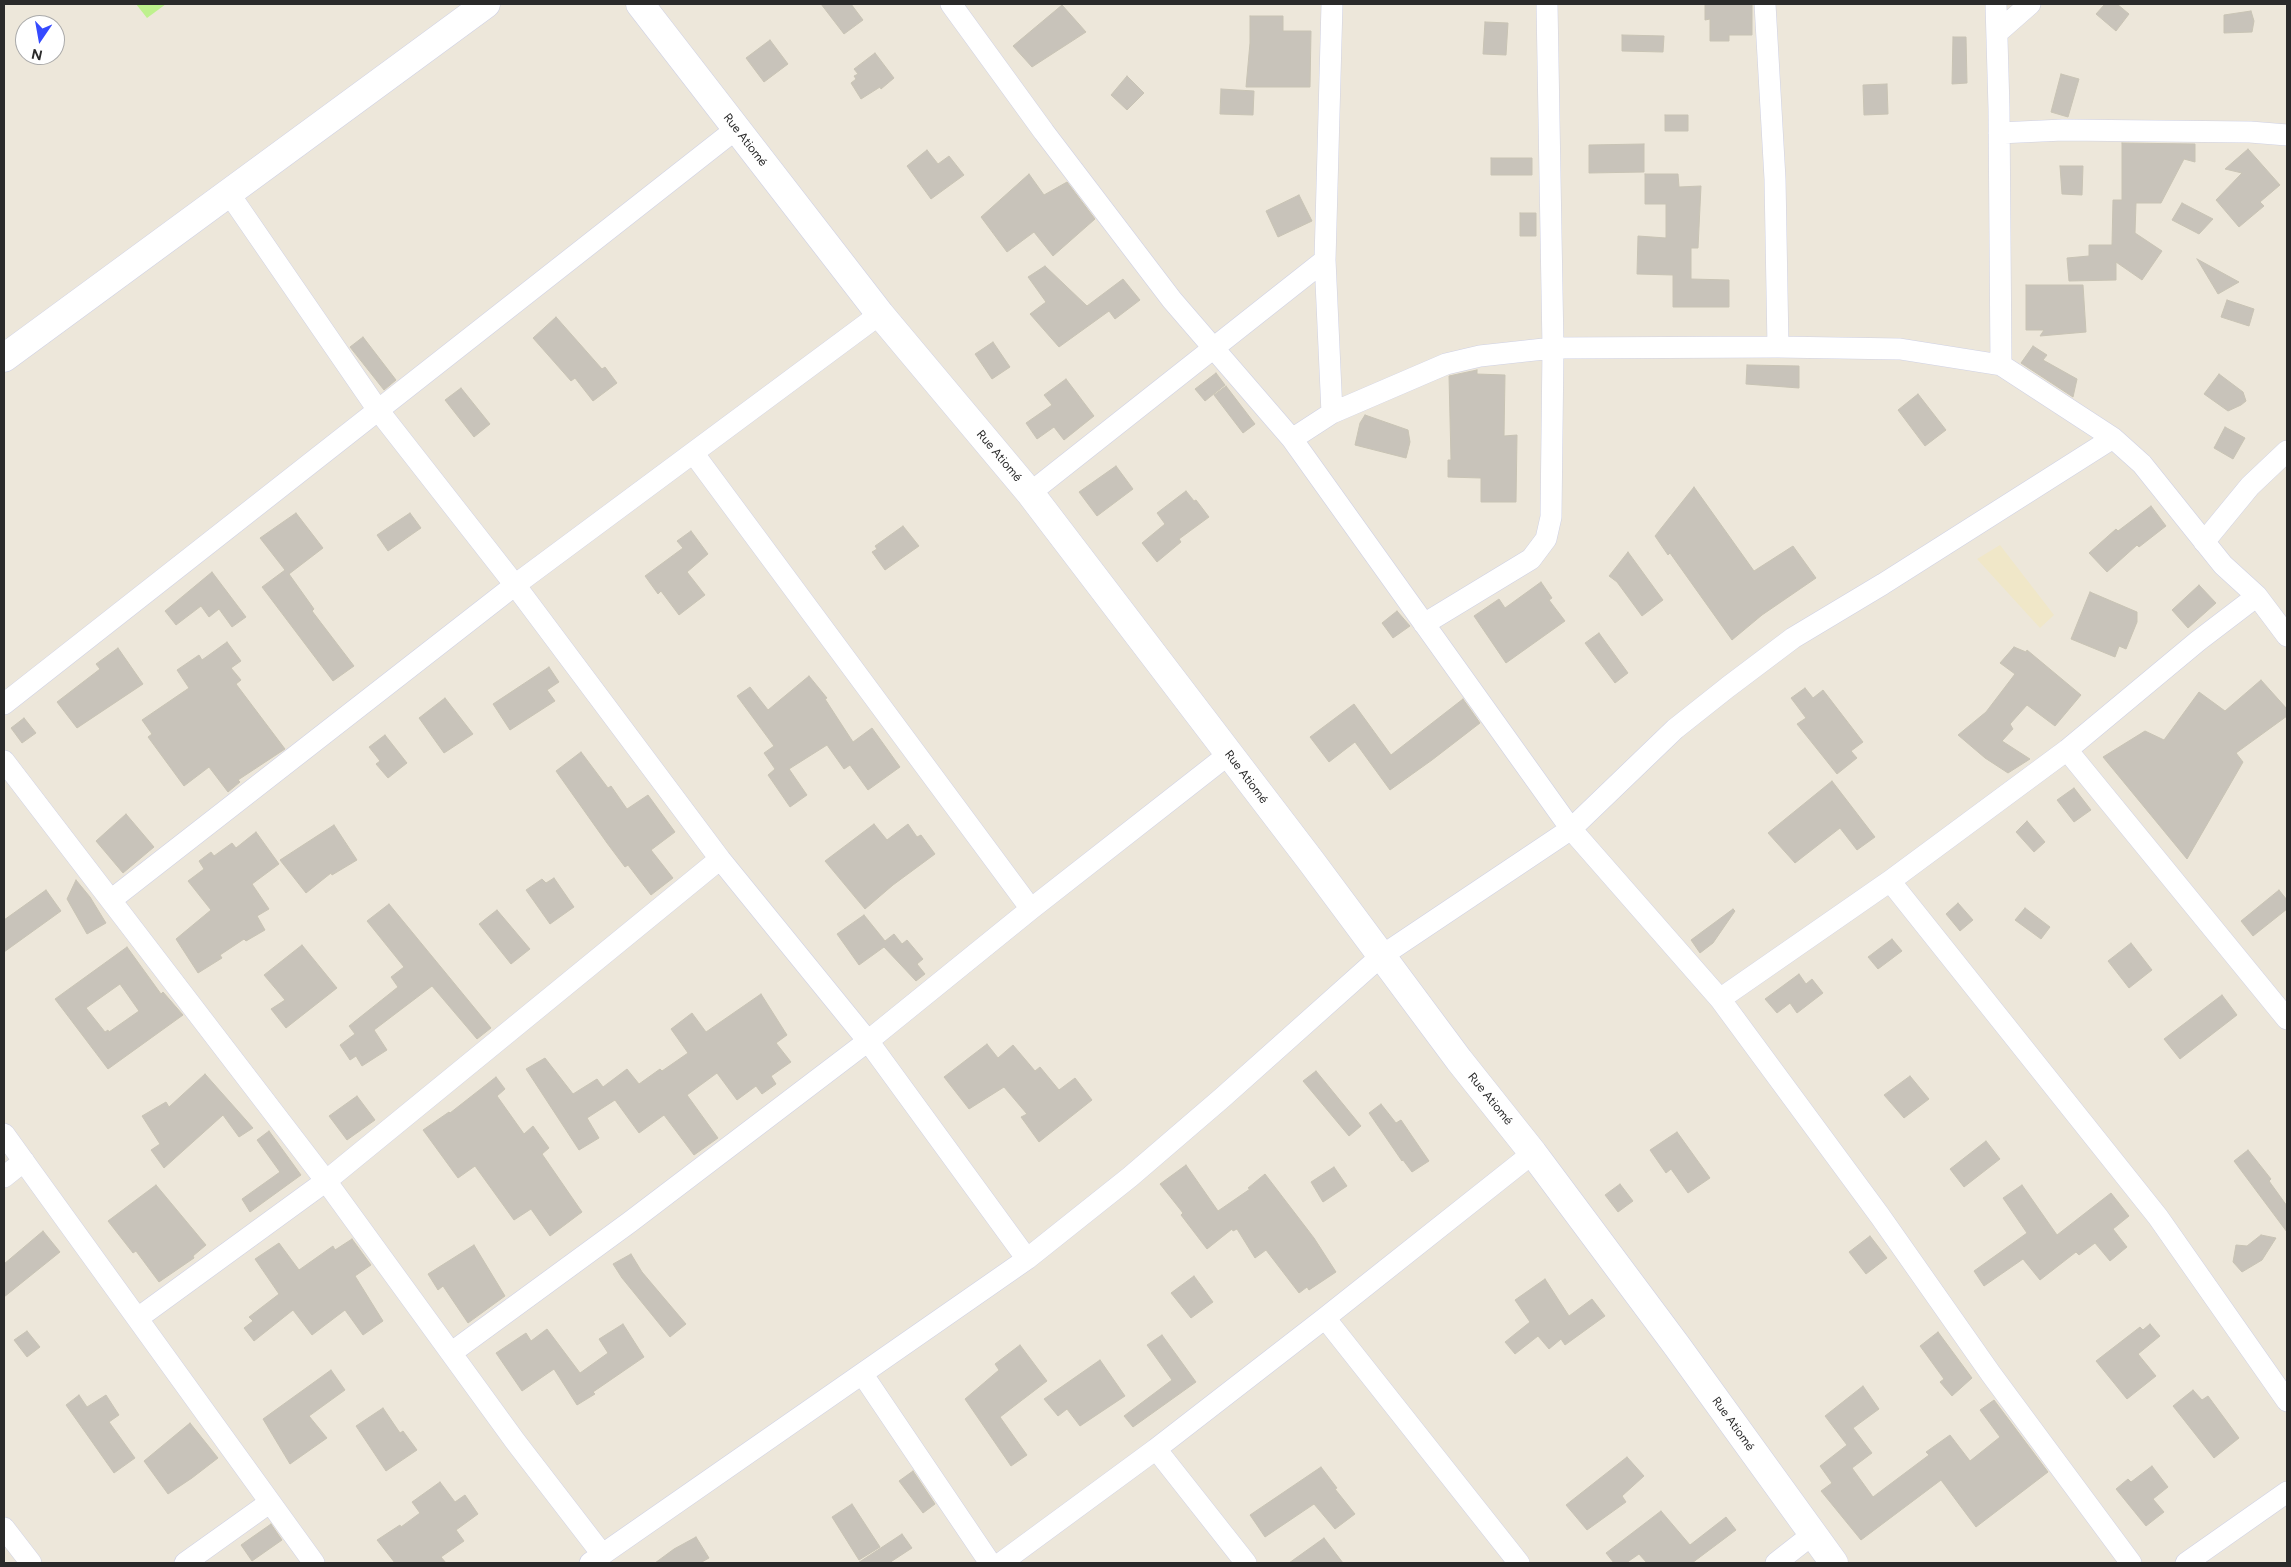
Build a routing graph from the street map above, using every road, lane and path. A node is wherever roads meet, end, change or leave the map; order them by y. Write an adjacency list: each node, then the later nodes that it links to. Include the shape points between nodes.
1 (486, 4): 13 (street)
2 (640, 4): 10 (street, Rue Atiomé)
3 (951, 4): 18 (street, via 1044,132)
4 (1332, 4): 14 (street)
5 (1546, 4): 17 (street)
6 (1765, 4): 16 (street, via 1775,179)
7 (1996, 4): 9 (street)
8 (2030, 4): 9 (street)
9 (1997, 34): 11 (street)
10 (736, 129): 15 (street, Rue Atiomé); 21 (street)
11 (1999, 133): 12 (street, via 2063,130); 20 (street)
12 (2287, 135)
13 (228, 192): 19 (street); 21 (street)
14 (1325, 260): 18 (street); 22 (street)
15 (880, 314): 26 (street); 27 (street, Rue Atiomé)
16 (1778, 346): 17 (street); 20 (street, via 1900,349)
17 (1552, 348): 22 (street, via 1480,356 1446,364); 31 (street, via 1551,517 1546,538 1531,559)
18 (1214, 350): 24 (street); 27 (street)
19 (4, 358)
20 (2001, 365): 23 (street)
21 (378, 410): 29 (street); 33 (street)
22 (1332, 413): 24 (street)
23 (2113, 438): 28 (street, via 2142,464); 37 (street, via 1909,569 1793,638 1675,729)
24 (1292, 439): 31 (street)
25 (2287, 451): 28 (street, via 2250,486)
26 (694, 454): 29 (street); 41 (street)
27 (1030, 493): 35 (street, Rue Atiomé)
28 (2204, 542): 30 (street, via 2223,565)
29 (515, 585): 38 (street); 40 (street)
30 (2257, 596): 32 (street); 34 (street, via 2191,646)
31 (1424, 624): 37 (street)
32 (2287, 636)
33 (4, 704)
34 (2067, 750): 39 (street); 44 (street)
35 (1229, 754): 41 (street); 42 (street, Rue Atiomé)
36 (4, 761): 40 (street)
37 (1571, 829): 42 (street); 43 (street)
38 (720, 859): 45 (street); 50 (street)
39 (1890, 881): 43 (street); 56 (street, via 2158,1217)
40 (111, 900): 50 (street)
41 (1031, 909): 45 (street)
42 (1380, 957): 47 (street, Rue Atiomé); 51 (street, via 1130,1177)
43 (1720, 999): 72 (street)
44 (2287, 1019)
45 (868, 1041): 51 (street); 54 (street)
46 (4, 1134): 48 (street)
47 (1533, 1153): 53 (street); 61 (street, Rue Atiomé)
48 (24, 1160): 49 (street); 52 (street)
49 (4, 1177)
50 (326, 1181): 52 (street); 54 (street)
51 (1027, 1258): 55 (street)
52 (138, 1318): 59 (street)
53 (1325, 1318): 57 (street); 69 (street)
54 (451, 1353): 62 (street)
55 (863, 1375): 62 (street); 66 (street)
56 (2287, 1401)
57 (1156, 1449): 67 (street); 68 (street)
58 (2287, 1492): 73 (street)
59 (269, 1503): 64 (street); 65 (street)
60 (4, 1528): 63 (street)
61 (1813, 1534): 70 (street); 71 (street, Rue Atiomé)
62 (596, 1559)
63 (30, 1563)
64 (186, 1563)
65 (314, 1563)
66 (990, 1563)
67 (1000, 1563)
68 (1246, 1563)
69 (1519, 1563)
70 (1776, 1563)
71 (1834, 1563)
72 (2131, 1563)
73 (2186, 1563)

